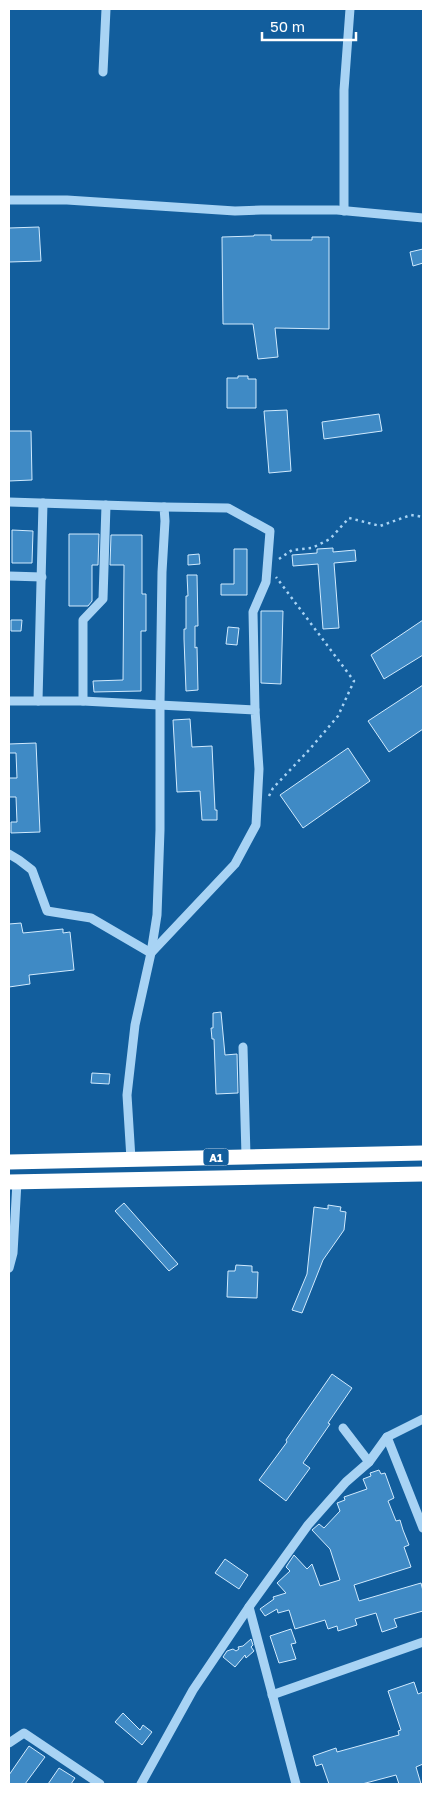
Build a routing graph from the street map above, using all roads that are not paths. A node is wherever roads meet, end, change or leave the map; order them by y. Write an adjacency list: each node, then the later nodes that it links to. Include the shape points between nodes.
1 (106, 9): 3 (street)
2 (350, 9): 5 (street, via 344,90)
3 (103, 72)
4 (9, 200): 5 (street, via 67,200 235,211)
5 (344, 211): 6 (street)
6 (423, 218)
7 (9, 502): 8 (street)
8 (43, 503): 9 (street); 12 (street)
9 (106, 504): 10 (street); 13 (street, via 103,599 84,620)
10 (164, 507): 16 (street); 17 (street, via 228,508 270,531 266,582 253,612)
11 (9, 576): 12 (street)
12 (42, 577): 15 (street)
13 (83, 700): 15 (street); 16 (street)
14 (9, 701): 15 (street)
15 (38, 702)
16 (160, 704): 17 (street); 19 (street, via 160,830)
17 (255, 710): 19 (street, via 259,768 256,825 235,864)
18 (9, 854): 19 (street, via 32,870 47,911 92,918)
19 (151, 953): 23 (street, via 135,1025 126,1095)
20 (243, 1047): 22 (street)
21 (423, 1153): 22 (highway, A1)
22 (246, 1156): 23 (highway, A1)
23 (131, 1159): 24 (highway, A1)
24 (9, 1162)
25 (423, 1174): 26 (highway, A1)
26 (13, 1182): 27 (street, via 13,1253)
27 (9, 1268)
28 (423, 1419): 30 (street)
29 (343, 1428): 31 (street)
30 (387, 1437): 31 (street); 32 (street)
31 (369, 1462): 33 (street, via 346,1482 308,1525)
32 (423, 1528)
33 (249, 1607): 35 (street); 38 (street, via 193,1690)
34 (423, 1642): 35 (street)
35 (272, 1695): 39 (street)
36 (9, 1744): 37 (street, via 24,1733)
37 (100, 1784)
38 (141, 1784)
39 (296, 1784)

